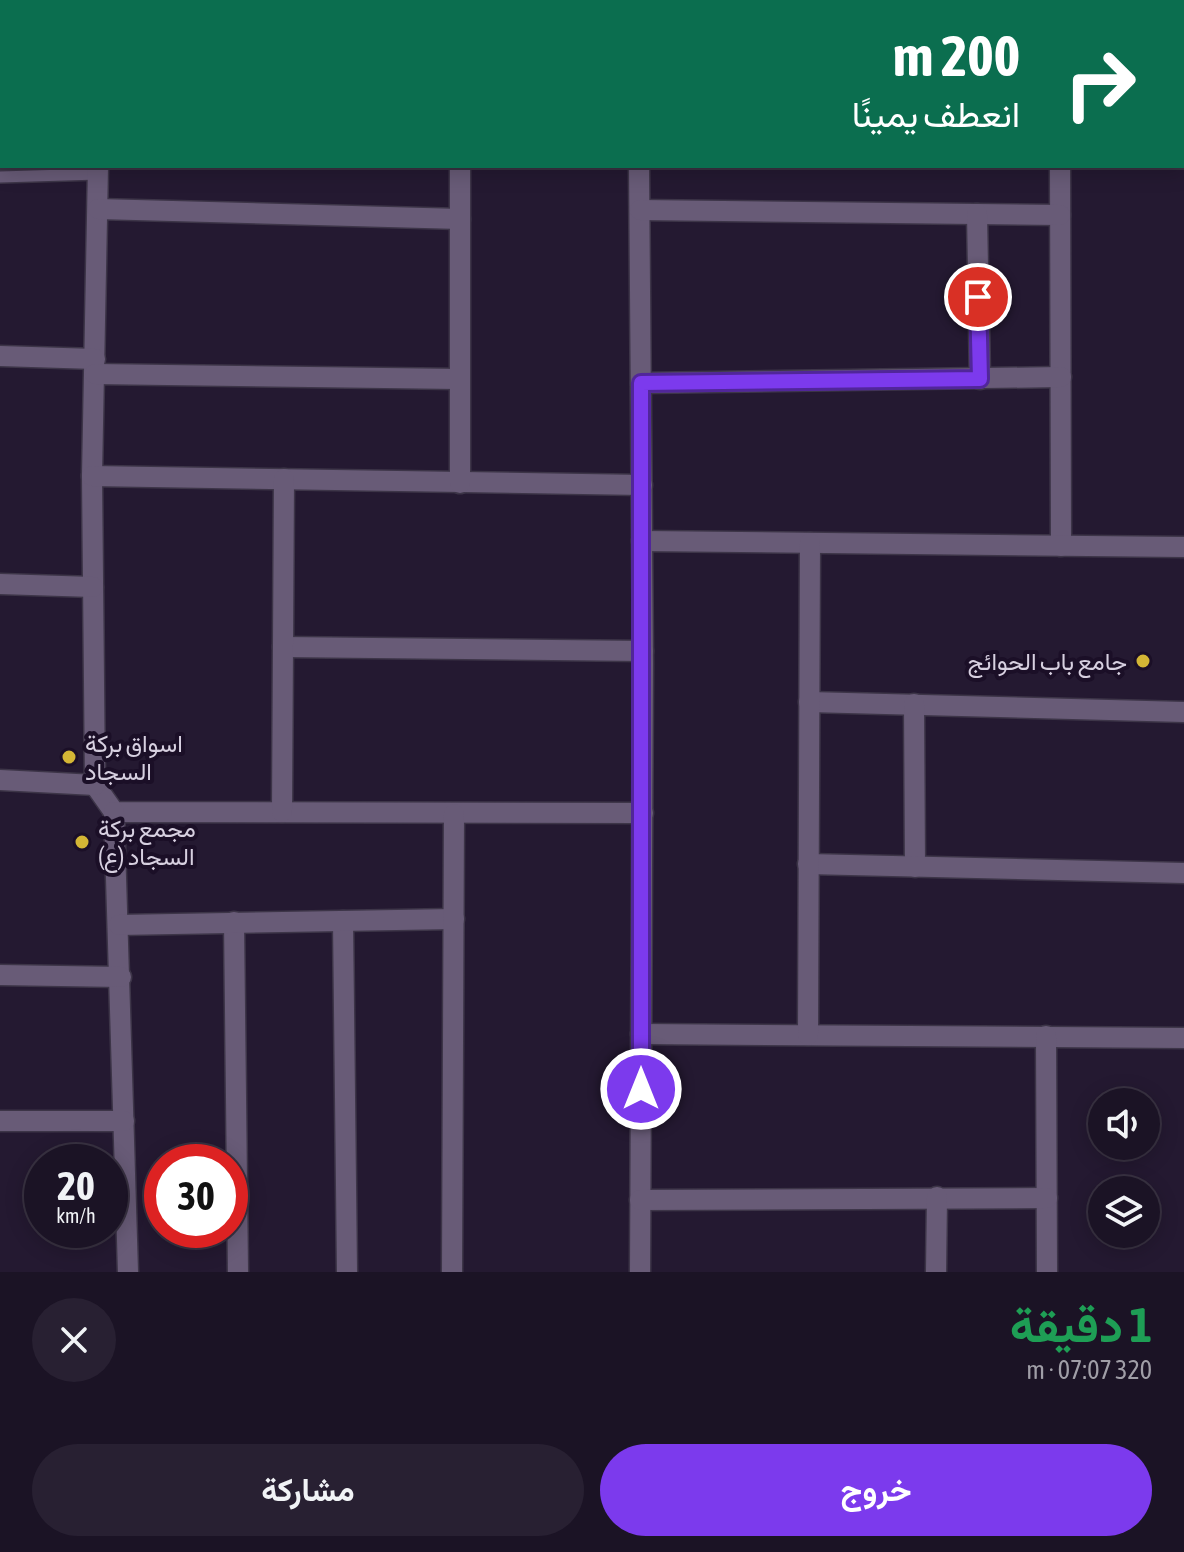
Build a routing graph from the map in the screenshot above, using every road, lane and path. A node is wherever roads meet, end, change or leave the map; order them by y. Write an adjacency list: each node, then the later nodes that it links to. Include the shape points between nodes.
1 (460, 168): 10 (street)
2 (639, 168): 7 (street)
3 (1060, 168): 9 (street)
4 (98, 170): 5 (lane); 6 (street)
5 (0, 177)
6 (98, 209): 10 (street); 12 (street)
7 (640, 210): 8 (street); 16 (street)
8 (977, 214): 9 (street); 15 (street)
9 (1060, 215): 13 (street)
10 (460, 219): 14 (street)
11 (0, 356): 12 (street)
12 (95, 367): 14 (street); 17 (street)
13 (1061, 377): 15 (street); 23 (street)
14 (458, 379): 19 (street)
15 (980, 379): 16 (street)
16 (641, 383): 20 (street)
17 (92, 476): 18 (street); 26 (street)
18 (284, 479): 19 (street); 27 (street)
19 (460, 483): 20 (street)
20 (642, 485): 21 (street)
21 (642, 541): 22 (street); 28 (street)
22 (810, 543): 23 (street); 29 (street)
23 (1061, 546): 24 (street)
24 (1184, 547)
25 (0, 584): 26 (street)
26 (93, 587): 33 (street)
27 (283, 647): 28 (street); 35 (street)
28 (643, 651): 36 (street)
29 (809, 702): 30 (street); 38 (street)
30 (914, 704): 31 (street); 39 (street)
31 (1184, 712)
32 (0, 780): 33 (street)
33 (95, 785): 34 (street)
34 (114, 812): 35 (street); 44 (street)
35 (282, 812): 37 (street)
36 (643, 813): 37 (street); 47 (street)
37 (454, 814): 41 (street)
38 (808, 864): 39 (street); 48 (street)
39 (915, 867): 40 (street)
40 (1184, 873)
41 (454, 919): 42 (street); 59 (street)
42 (343, 921): 43 (street); 58 (street)
43 (234, 922): 44 (street); 57 (street)
44 (119, 925): 46 (street)
45 (0, 975): 46 (street)
46 (121, 977): 52 (street)
47 (641, 1034): 48 (street); 55 (street)
48 (808, 1035): 49 (street)
49 (1046, 1036): 50 (street); 54 (street)
50 (1184, 1038)
51 (0, 1121): 52 (street)
52 (124, 1121): 56 (street)
53 (937, 1197): 54 (street); 55 (street); 61 (street)
54 (1047, 1198): 62 (street)
55 (640, 1200): 60 (street)
56 (128, 1272)
57 (238, 1272)
58 (347, 1272)
59 (452, 1272)
60 (640, 1272)
61 (936, 1272)
62 (1047, 1272)

